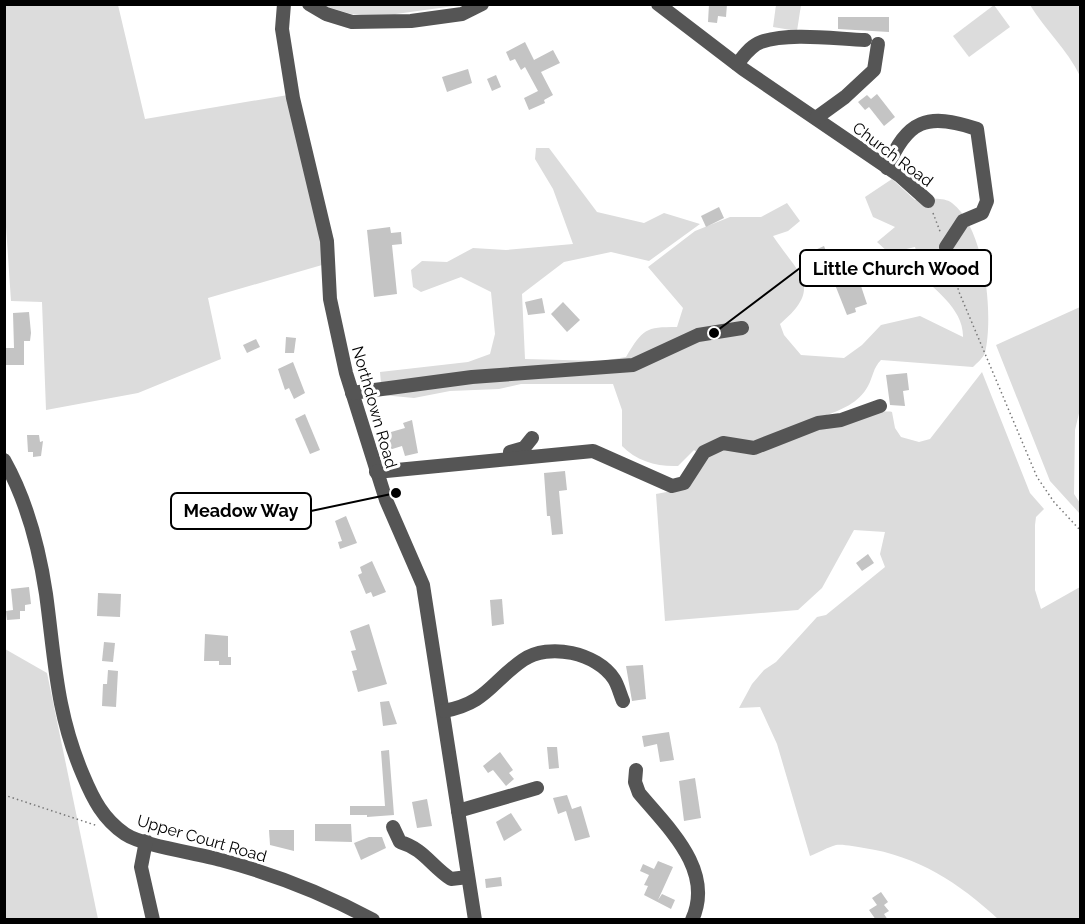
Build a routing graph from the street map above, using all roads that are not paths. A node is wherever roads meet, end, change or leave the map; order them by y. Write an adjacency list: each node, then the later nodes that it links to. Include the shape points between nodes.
1 (284, 4): 11 (street, Northdown Road, via 282,29 293,98 327,241 330,299)
2 (309, 4): 3 (street, via 352,22 411,21 462,14)
3 (482, 4)
4 (658, 4): 5 (street, Church Road)
5 (737, 64): 6 (street, Church Road); 6 (street, via 760,42 779,38 872,42 874,70)
6 (816, 118): 7 (street, Church Road)
7 (887, 168): 8 (street, Church Road); 9 (street, via 897,145 912,127 928,120 977,129 987,201 982,213 963,221)
8 (928, 201)
9 (946, 247)
10 (742, 328): 11 (street, via 698,335 633,366 472,377)
11 (352, 393): 15 (street, Northdown Road)
12 (879, 406): 15 (street, via 754,448 723,443 704,452 684,483 672,486 594,451)
13 (532, 438): 15 (street, via 524,448 512,452)
14 (4, 459): 22 (street, Upper Court Road, via 31,523 45,592 59,705 71,747 103,815 126,835)
15 (375, 468): 17 (street, Northdown Road, via 423,585)
16 (623, 700): 17 (street, via 614,678 593,661 572,652 540,653 525,659 477,701)
17 (444, 711): 20 (street, Northdown Road)
18 (636, 770): 27 (street, via 639,793 692,861 699,898)
19 (537, 788): 20 (street)
20 (458, 811): 23 (street, Northdown Road)
21 (393, 827): 23 (street, via 400,842 417,847 451,879)
22 (146, 841): 24 (street, via 141,867); 25 (street, Upper Court Road, via 261,871)
23 (468, 877): 26 (street, Northdown Road)
24 (153, 920)
25 (373, 920)
26 (475, 920)
27 (692, 920)

